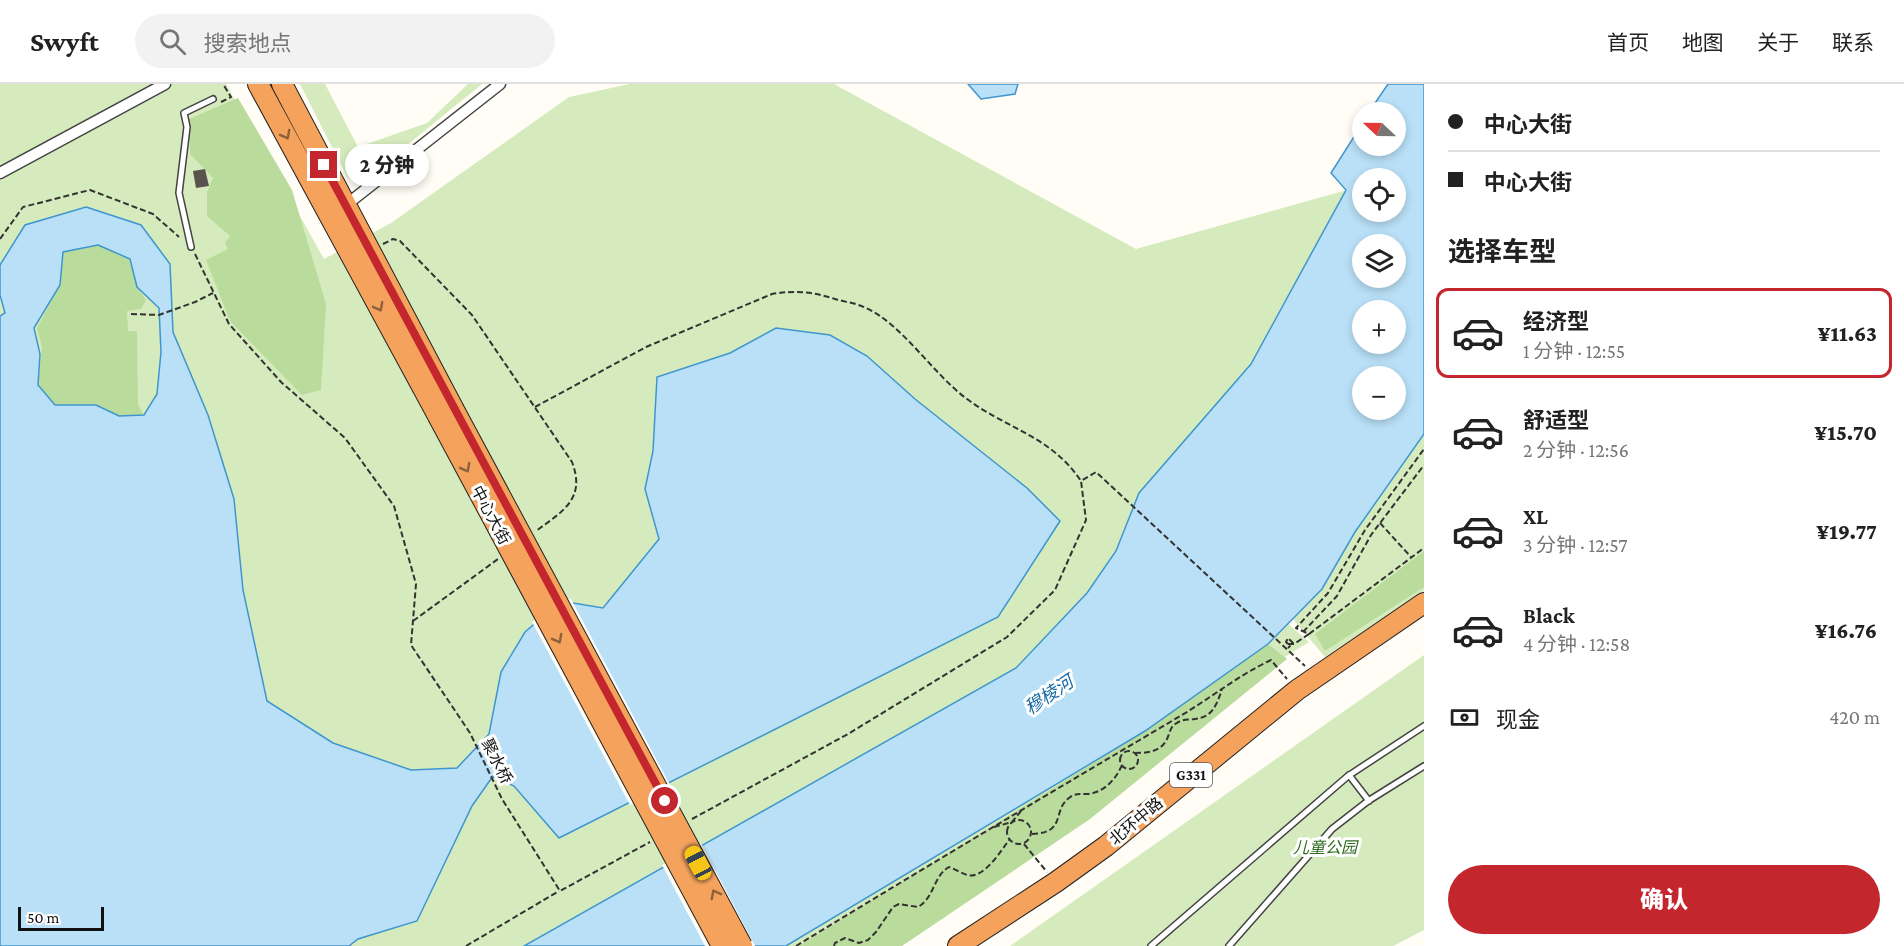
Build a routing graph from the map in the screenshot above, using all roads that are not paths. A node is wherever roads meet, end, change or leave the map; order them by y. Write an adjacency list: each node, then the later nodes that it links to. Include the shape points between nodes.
1 (165, 84): 6 (street)
2 (258, 84): 9 (highway, 中心大街, one-way to 9)
3 (282, 84): 7 (highway, 中心大街)
4 (500, 84): 7 (street)
5 (213, 99): 8 (lane, via 184,113 187,127 179,193)
6 (0, 172)
7 (346, 205): 9 (highway, 中心大街)
8 (191, 247)
9 (446, 412): 16 (highway, 中心大街, one-way to 16, bridge); 17 (highway, 中心大街, one-way to 9, bridge)
10 (1424, 603): 18 (highway, 北环中路 / G331, via 1297,690 1106,846)
11 (1424, 616): 19 (highway, 北环中路 / G331, via 1253,738 1120,849)
12 (1424, 726): 14 (lane)
13 (1424, 766): 15 (lane)
14 (1349, 775): 15 (lane); 20 (lane)
15 (1369, 801): 21 (lane, via 1332,830)
16 (722, 946)
17 (742, 946)
18 (958, 946)
19 (978, 946)
20 (1151, 946)
21 (1229, 946)

